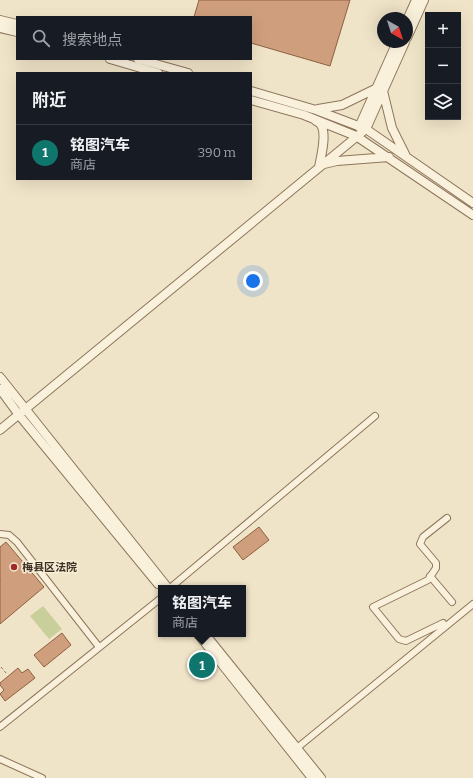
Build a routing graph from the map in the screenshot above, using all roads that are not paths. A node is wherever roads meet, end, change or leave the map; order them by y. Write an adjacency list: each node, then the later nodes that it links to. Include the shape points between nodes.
1 (416, 0): 3 (street)
2 (424, 0): 6 (street)
3 (411, 12)
4 (0, 20): 5 (street)
5 (16, 24)
6 (413, 25)
7 (0, 28): 8 (street)
8 (16, 32)
9 (395, 48): 15 (street)
10 (402, 48): 15 (street)
11 (113, 60): 13 (street)
12 (142, 60): 14 (street)
13 (155, 72)
14 (184, 72)
15 (380, 89): 18 (street, via 342,105); 20 (street); 22 (street, via 396,139)
16 (252, 91): 18 (street)
17 (252, 100): 19 (street)
18 (316, 110): 20 (street)
19 (314, 119): 21 (street); 24 (street, via 321,125 323,132)
20 (363, 128): 21 (street); 22 (street)
21 (356, 136): 23 (street); 24 (street)
22 (406, 156): 25 (street)
23 (390, 157): 24 (street, via 337,161); 26 (street)
24 (320, 166): 29 (street)
25 (473, 203)
26 (473, 214)
27 (0, 377): 29 (street)
28 (0, 389): 29 (street)
29 (22, 412): 31 (street); 35 (street); 36 (street)
30 (374, 416): 37 (street)
31 (0, 430)
32 (448, 518): 34 (street, via 424,537 420,544 436,562 436,568)
33 (0, 533): 44 (street, via 9,535 17,542)
34 (430, 576): 39 (street); 41 (street, via 428,580 373,607 399,639 406,641)
35 (159, 585)
36 (166, 585)
37 (173, 585)
38 (158, 600): 44 (street)
39 (452, 602)
40 (473, 604): 46 (street)
41 (443, 623)
42 (200, 637): 49 (street)
43 (207, 637): 46 (street)
44 (99, 647): 45 (street)
45 (0, 727)
46 (297, 748): 50 (street)
47 (0, 759): 48 (street)
48 (42, 778)
49 (312, 778)
50 (321, 778)

